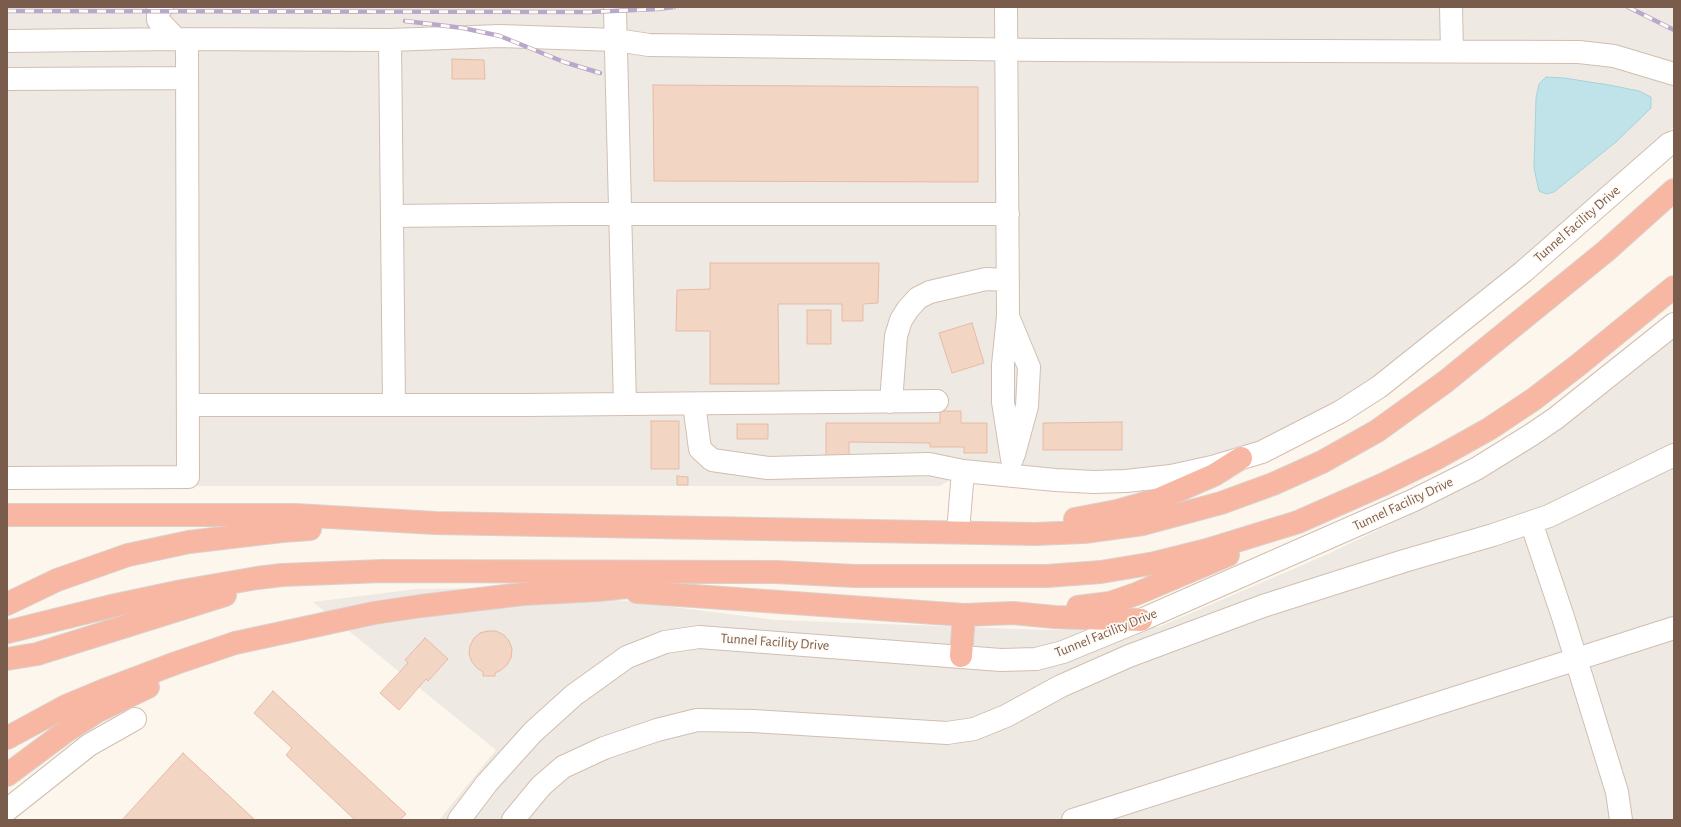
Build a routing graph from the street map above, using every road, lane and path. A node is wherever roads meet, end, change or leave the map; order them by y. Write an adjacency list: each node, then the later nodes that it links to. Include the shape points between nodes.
1 (162, 7): 5 (street, via 158,11 158,20)
2 (616, 7): 7 (street)
3 (1006, 7): 9 (street)
4 (1451, 7): 10 (street)
5 (181, 39): 6 (street); 8 (street); 12 (street)
6 (390, 40): 7 (street, via 500,36); 18 (street)
7 (616, 40): 9 (street, via 649,45); 16 (street)
8 (7, 41)
9 (1008, 49): 10 (street); 17 (street)
10 (1452, 51): 11 (street, via 1579,52 1614,56)
11 (1674, 74)
12 (187, 78): 13 (street); 26 (street)
13 (7, 79)
14 (1674, 142): 29 (street, Tunnel Facility Drive, via 1523,272 1380,387 1340,412 1262,452)
15 (1674, 190): 37 (highway, via 1606,251 1422,400 1377,431 1303,471 1221,503 1115,529 1060,534)
16 (620, 214): 17 (street); 18 (street); 24 (street)
17 (1008, 214): 19 (street)
18 (392, 216): 27 (street)
19 (1008, 280): 23 (street, via 986,279 930,292 918,298 908,308 896,336); 30 (street, via 1008,316 1018,364)
20 (1674, 287): 34 (highway, via 1553,385 1489,428 1437,458)
21 (1673, 325): 44 (street, Tunnel Facility Drive, via 1556,418 1476,469 1414,500)
22 (937, 401): 23 (street)
23 (891, 402): 25 (street)
24 (625, 404): 25 (street); 27 (street)
25 (694, 404): 31 (street, Tunnel Facility Drive, via 700,449 712,460 768,468 929,464)
26 (188, 405): 27 (street); 32 (street, via 188,477)
27 (394, 405)
28 (1674, 455): 35 (street, via 1549,516)
29 (1241, 458): 30 (street, Tunnel Facility Drive, via 1171,476 1126,481 1055,480); 37 (highway, via 1190,486 1131,508 1072,520 983,523)
30 (1012, 467): 31 (street, Tunnel Facility Drive)
31 (963, 471): 37 (street)
32 (7, 478)
33 (7, 514): 36 (highway, via 295,516)
34 (1298, 522): 39 (highway, via 1182,556 1101,572 1047,576); 42 (highway, via 1185,574 1123,599 1096,605)
35 (1531, 522): 50 (street); 56 (street, via 1263,606 1108,665 1061,686 1006,716 974,729 947,732 697,720 657,730 604,748 563,767 541,786)
36 (435, 523): 37 (highway); 41 (highway, via 282,531 190,542 113,560 57,580)
37 (958, 532)
38 (320, 573): 39 (highway, via 776,572); 47 (highway, via 218,584); 49 (highway, via 223,596 37,654)
39 (855, 576): 40 (highway, via 658,584)
40 (598, 590): 43 (highway); 45 (highway, via 524,594 421,606)
41 (7, 604)
42 (1013, 613): 43 (highway); 44 (highway)
43 (964, 615): 48 (highway)
44 (1141, 620): 48 (street, Tunnel Facility Drive, via 1048,656 1015,660)
45 (306, 628): 52 (highway, via 235,643 136,677 66,706); 53 (highway, via 207,662 135,692 98,711)
46 (1674, 628): 50 (street)
47 (7, 632)
48 (961, 656): 55 (street, Tunnel Facility Drive, via 699,637 665,642 627,657 574,695 533,732)
49 (7, 659)
50 (1576, 660): 57 (street); 58 (street, via 1617,792)
51 (135, 719): 54 (street, via 89,745)
52 (7, 738)
53 (7, 775)
54 (7, 810)
55 (458, 820)
56 (513, 820)
57 (1073, 820)
58 (1621, 820)

